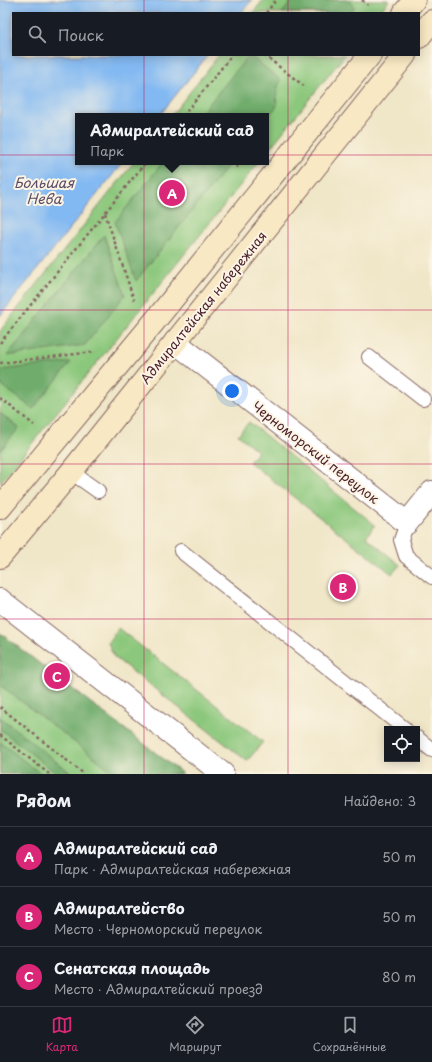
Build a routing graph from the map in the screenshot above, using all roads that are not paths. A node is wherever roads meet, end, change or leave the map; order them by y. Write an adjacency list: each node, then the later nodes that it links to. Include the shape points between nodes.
1 (414, 0): 2 (main road)
2 (405, 12)
3 (369, 56): 11 (main road)
4 (403, 56): 5 (main road, Адмиралтейская набережная)
5 (175, 342): 8 (main road, Адмиралтейская набережная); 12 (street, Черноморский переулок)
6 (369, 356): 7 (lane)
7 (423, 399)
8 (71, 472): 9 (lane); 14 (main road, Адмиралтейская набережная)
9 (98, 491)
10 (432, 492): 12 (street)
11 (0, 508)
12 (407, 523): 15 (lane, via 401,540 406,556)
13 (180, 551): 17 (lane)
14 (0, 557)
15 (432, 577)
16 (0, 600): 20 (street)
17 (402, 726)
18 (420, 740): 19 (lane)
19 (432, 750)
20 (223, 774)

